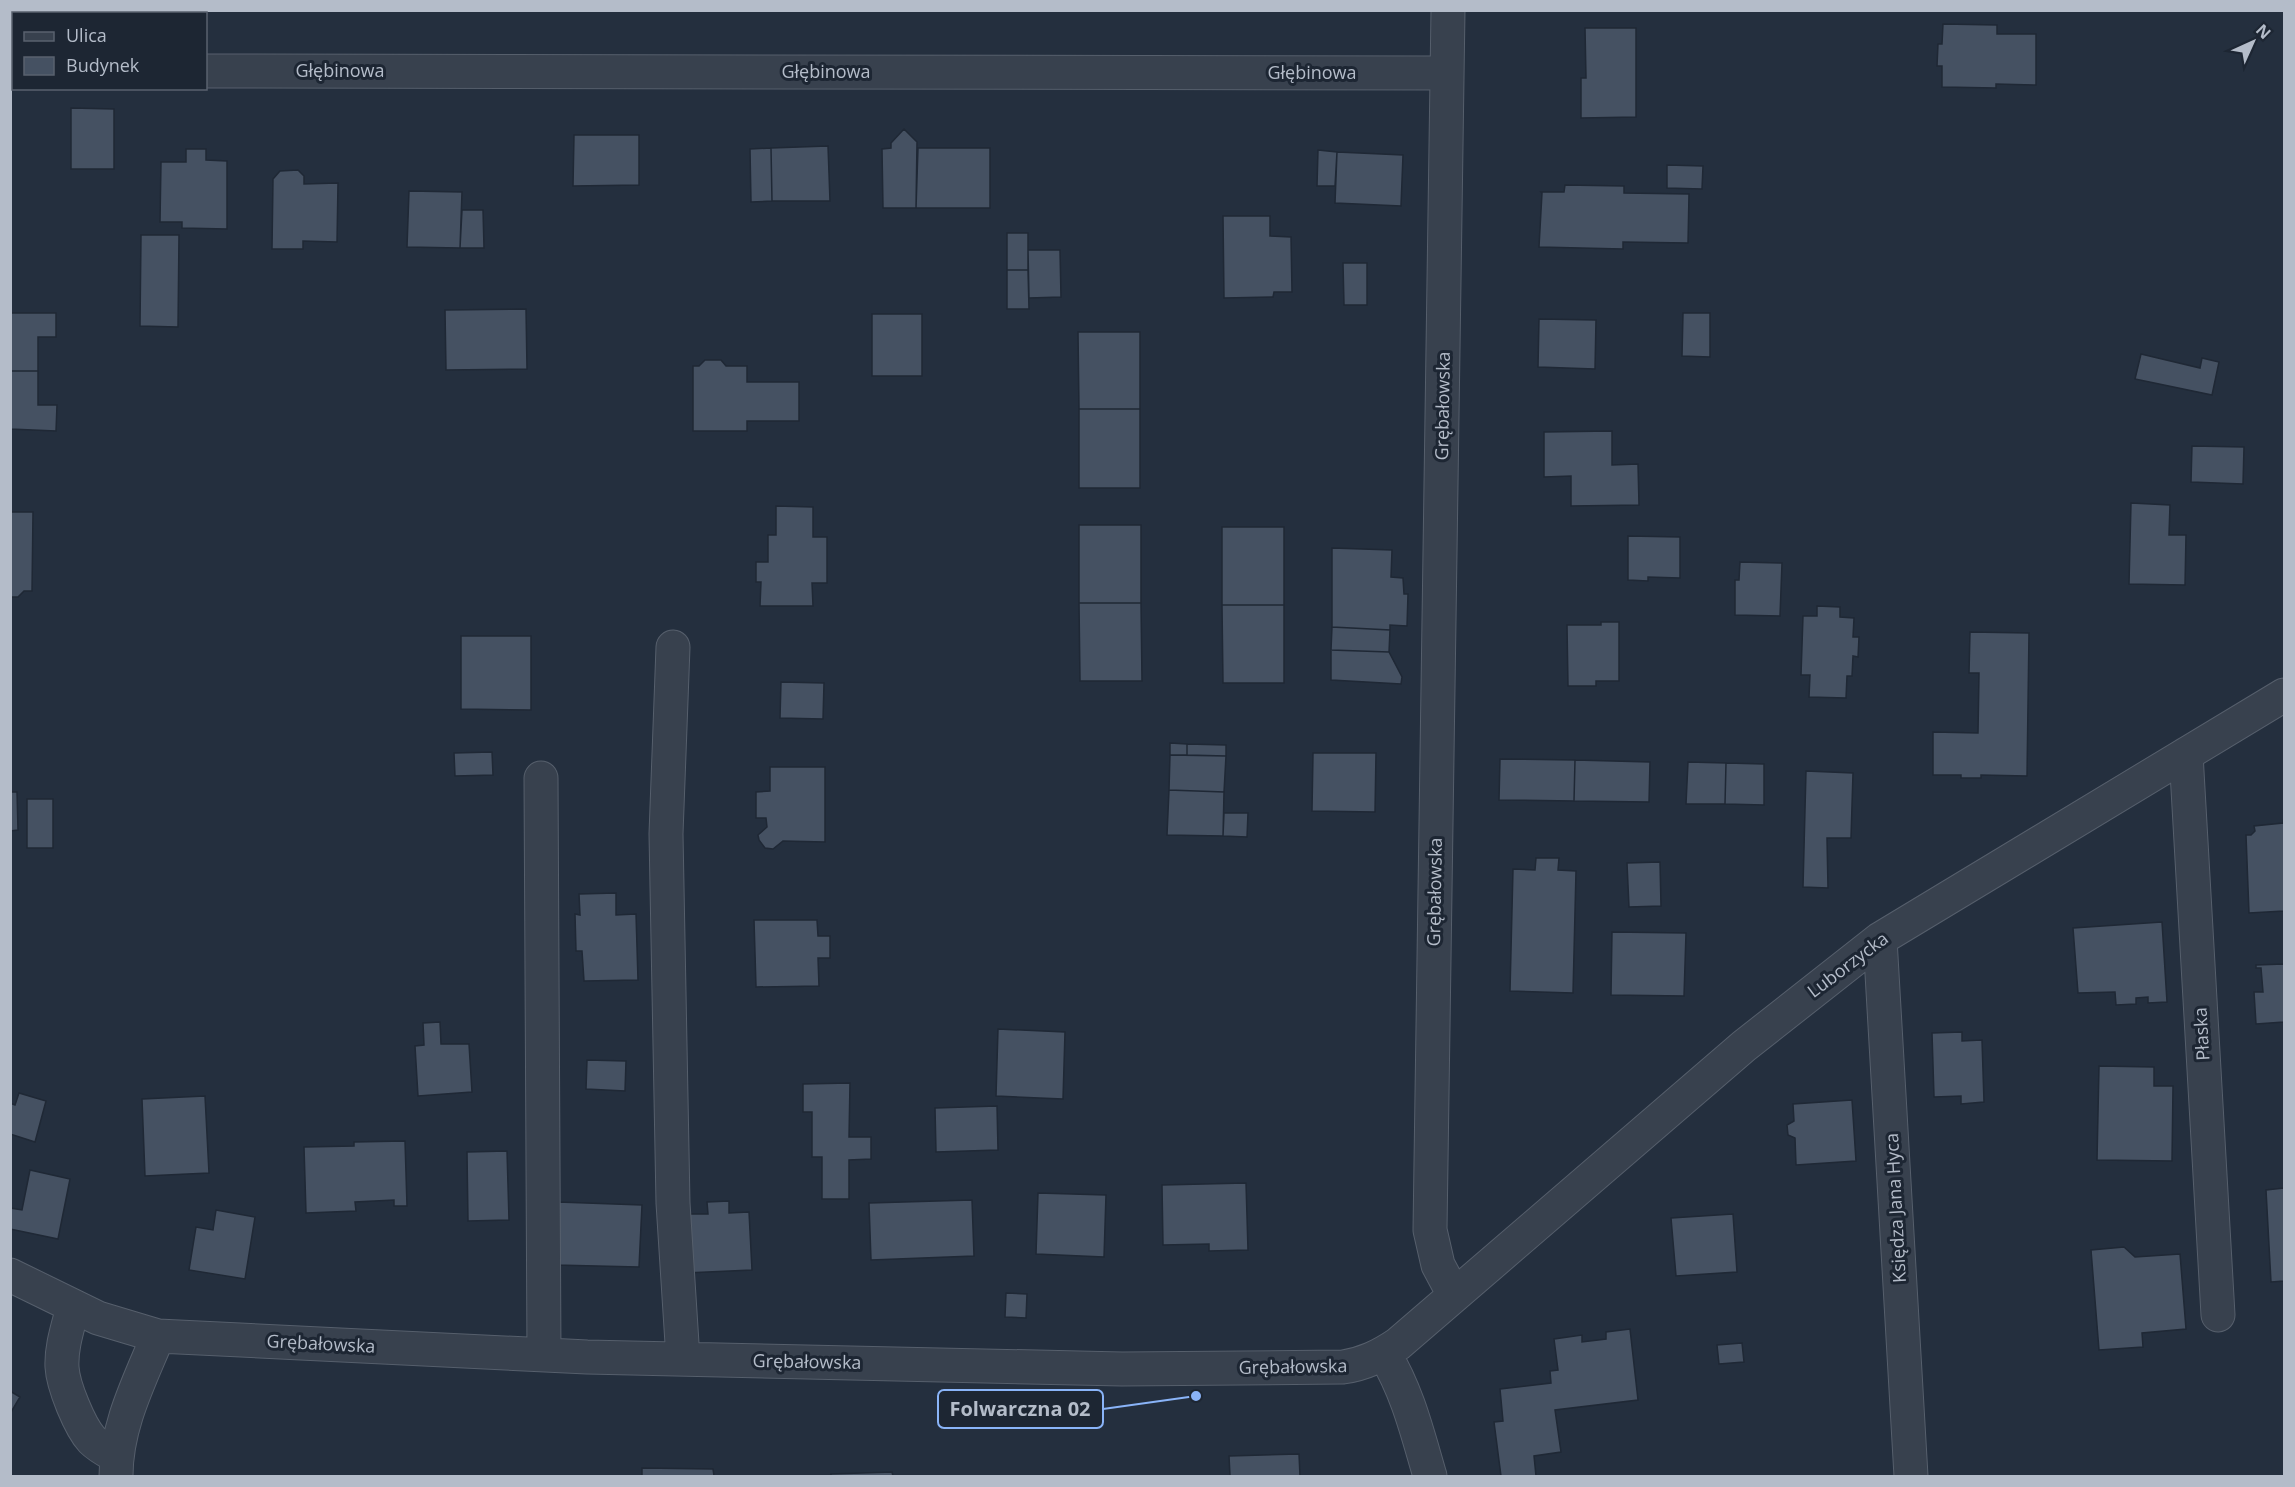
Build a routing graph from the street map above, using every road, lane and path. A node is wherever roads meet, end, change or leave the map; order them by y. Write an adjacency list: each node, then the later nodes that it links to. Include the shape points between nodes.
1 (1448, 10): 3 (street, Grębałowska)
2 (207, 71): 3 (street, Głębinowa)
3 (1447, 73): 10 (street, Grębałowska, via 1430,1230 1438,1265)
4 (673, 647): 16 (street, via 666,834 673,1203)
5 (2284, 695): 6 (street, Luborzycka)
6 (2186, 754): 8 (street, Luborzycka); 12 (street, Płaska)
7 (541, 778): 15 (street)
8 (1880, 939): 10 (street, Luborzycka, via 1744,1046); 19 (street, Księdza Jana Hyca)
9 (10, 1275): 11 (street, Grębałowska)
10 (1454, 1294): 14 (street, Grębałowska)
11 (74, 1307): 13 (street, Grębałowska, via 108,1322); 17 (street, via 63,1346 66,1386 87,1434)
12 (2218, 1314)
13 (158, 1336): 15 (street, Grębałowska); 17 (street, via 127,1410)
14 (1384, 1353): 16 (street, Grębałowska, via 1359,1365 1343,1367 1212,1369); 18 (street, via 1409,1403)
15 (544, 1355): 16 (street, Grębałowska)
16 (682, 1359)
17 (116, 1466)
18 (1430, 1476)
19 (1911, 1476)

